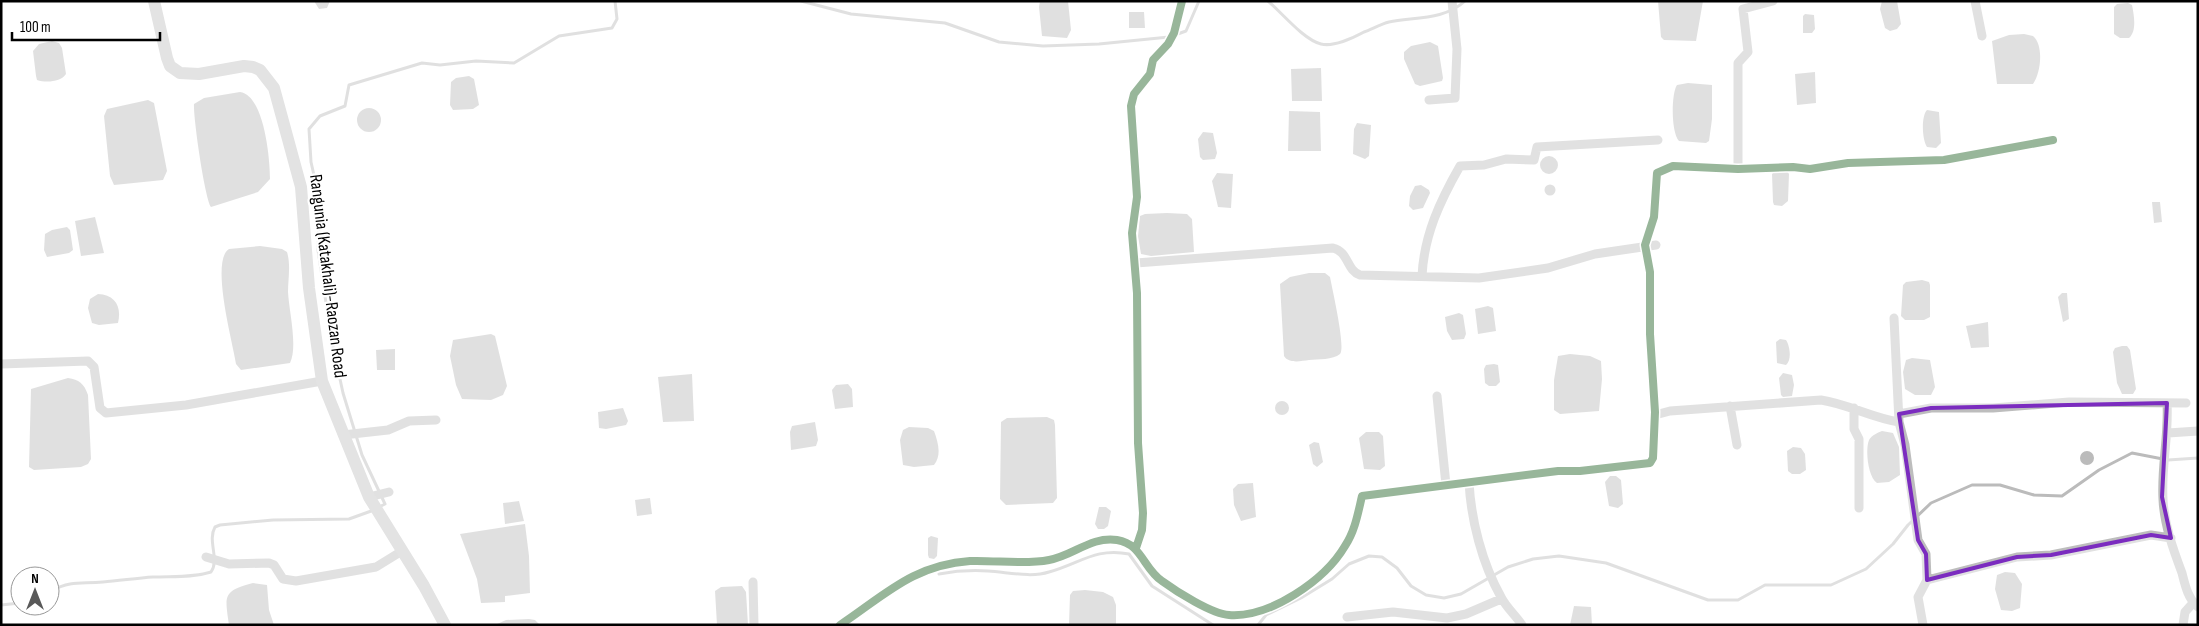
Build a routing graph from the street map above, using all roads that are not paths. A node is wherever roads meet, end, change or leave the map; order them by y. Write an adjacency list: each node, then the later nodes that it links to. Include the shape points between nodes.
1 (154, 1): 17 (main road, Rangunia (Katakhali)-Raozan Road, via 167,58 177,72 198,74 254,67 274,88 301,187 309,288)
2 (1182, 1): 13 (street, via 1174,33 1153,60 1150,74 1134,94 1131,106 1136,197 1132,233)
3 (1452, 1): 7 (street, via 1457,49 1455,98)
4 (1773, 1): 10 (street, via 1744,9 1748,52 1738,63)
5 (1975, 1): 6 (street)
6 (1982, 36)
7 (1429, 100)
8 (1658, 140): 14 (street, via 1537,147 1534,160 1460,166 1426,240)
9 (2053, 140): 10 (street, via 1944,160 1848,162 1810,169)
10 (1738, 169): 12 (street, via 1673,166 1657,173 1654,217)
11 (1656, 245): 12 (street)
12 (1645, 247): 14 (street, via 1595,254 1548,268 1492,276); 23 (street, via 1650,272)
13 (1136, 262): 14 (street, via 1333,248 1342,253 1356,274); 34 (street, via 1138,443 1143,513)
14 (1422, 276)
15 (1894, 318): 24 (street)
16 (1, 364): 17 (street, via 88,361 94,367 100,408 106,413 186,405)
17 (322, 382): 28 (main road, Rangunia (Katakhali)-Raozan Road)
18 (1437, 396): 31 (street)
19 (2167, 403): 20 (street); 24 (street, via 2069,402 1993,408 1930,408); 27 (street)
20 (2186, 403)
21 (1730, 406): 22 (street, via 1821,400); 23 (street, via 1670,411); 29 (street)
22 (1854, 408): 24 (street, via 1885,420); 32 (street, via 1854,428 1859,439)
23 (1655, 416): 30 (street, via 1653,458 1650,462)
24 (1899, 418): 37 (street, via 1918,540 1926,554)
25 (436, 420): 28 (street, via 414,420 388,430)
26 (2198, 431): 27 (street)
27 (2168, 433): 33 (street, via 2162,497)
28 (346, 434): 35 (main road, Rangunia (Katakhali)-Raozan Road, via 378,496 381,517)
29 (1737, 445)
30 (1469, 482): 31 (street); 39 (street, via 1477,536)
31 (1446, 485): 34 (street, via 1362,496 1352,531 1333,564 1274,606 1252,613 1222,614 1171,587 1154,574)
32 (1859, 508)
33 (2171, 538): 37 (street, via 2151,535 2051,555 2017,557); 40 (street)
34 (1136, 548): 44 (street, via 1119,540 1101,539 1050,560 970,561 934,566 903,581)
35 (402, 551): 36 (street, via 376,567 296,581 283,579 269,562 229,564); 42 (main road, Rangunia (Katakhali)-Raozan Road)
36 (206, 558)
37 (1927, 580): 46 (street, via 1918,597)
38 (753, 582): 43 (street)
39 (1501, 599): 41 (street, via 1466,614 1447,618 1393,612); 45 (street)
40 (2195, 605): 47 (street, via 2185,612)
41 (1346, 617)
42 (445, 625)
43 (754, 625)
44 (840, 625)
45 (1522, 625)
46 (1923, 625)
47 (2183, 625)

